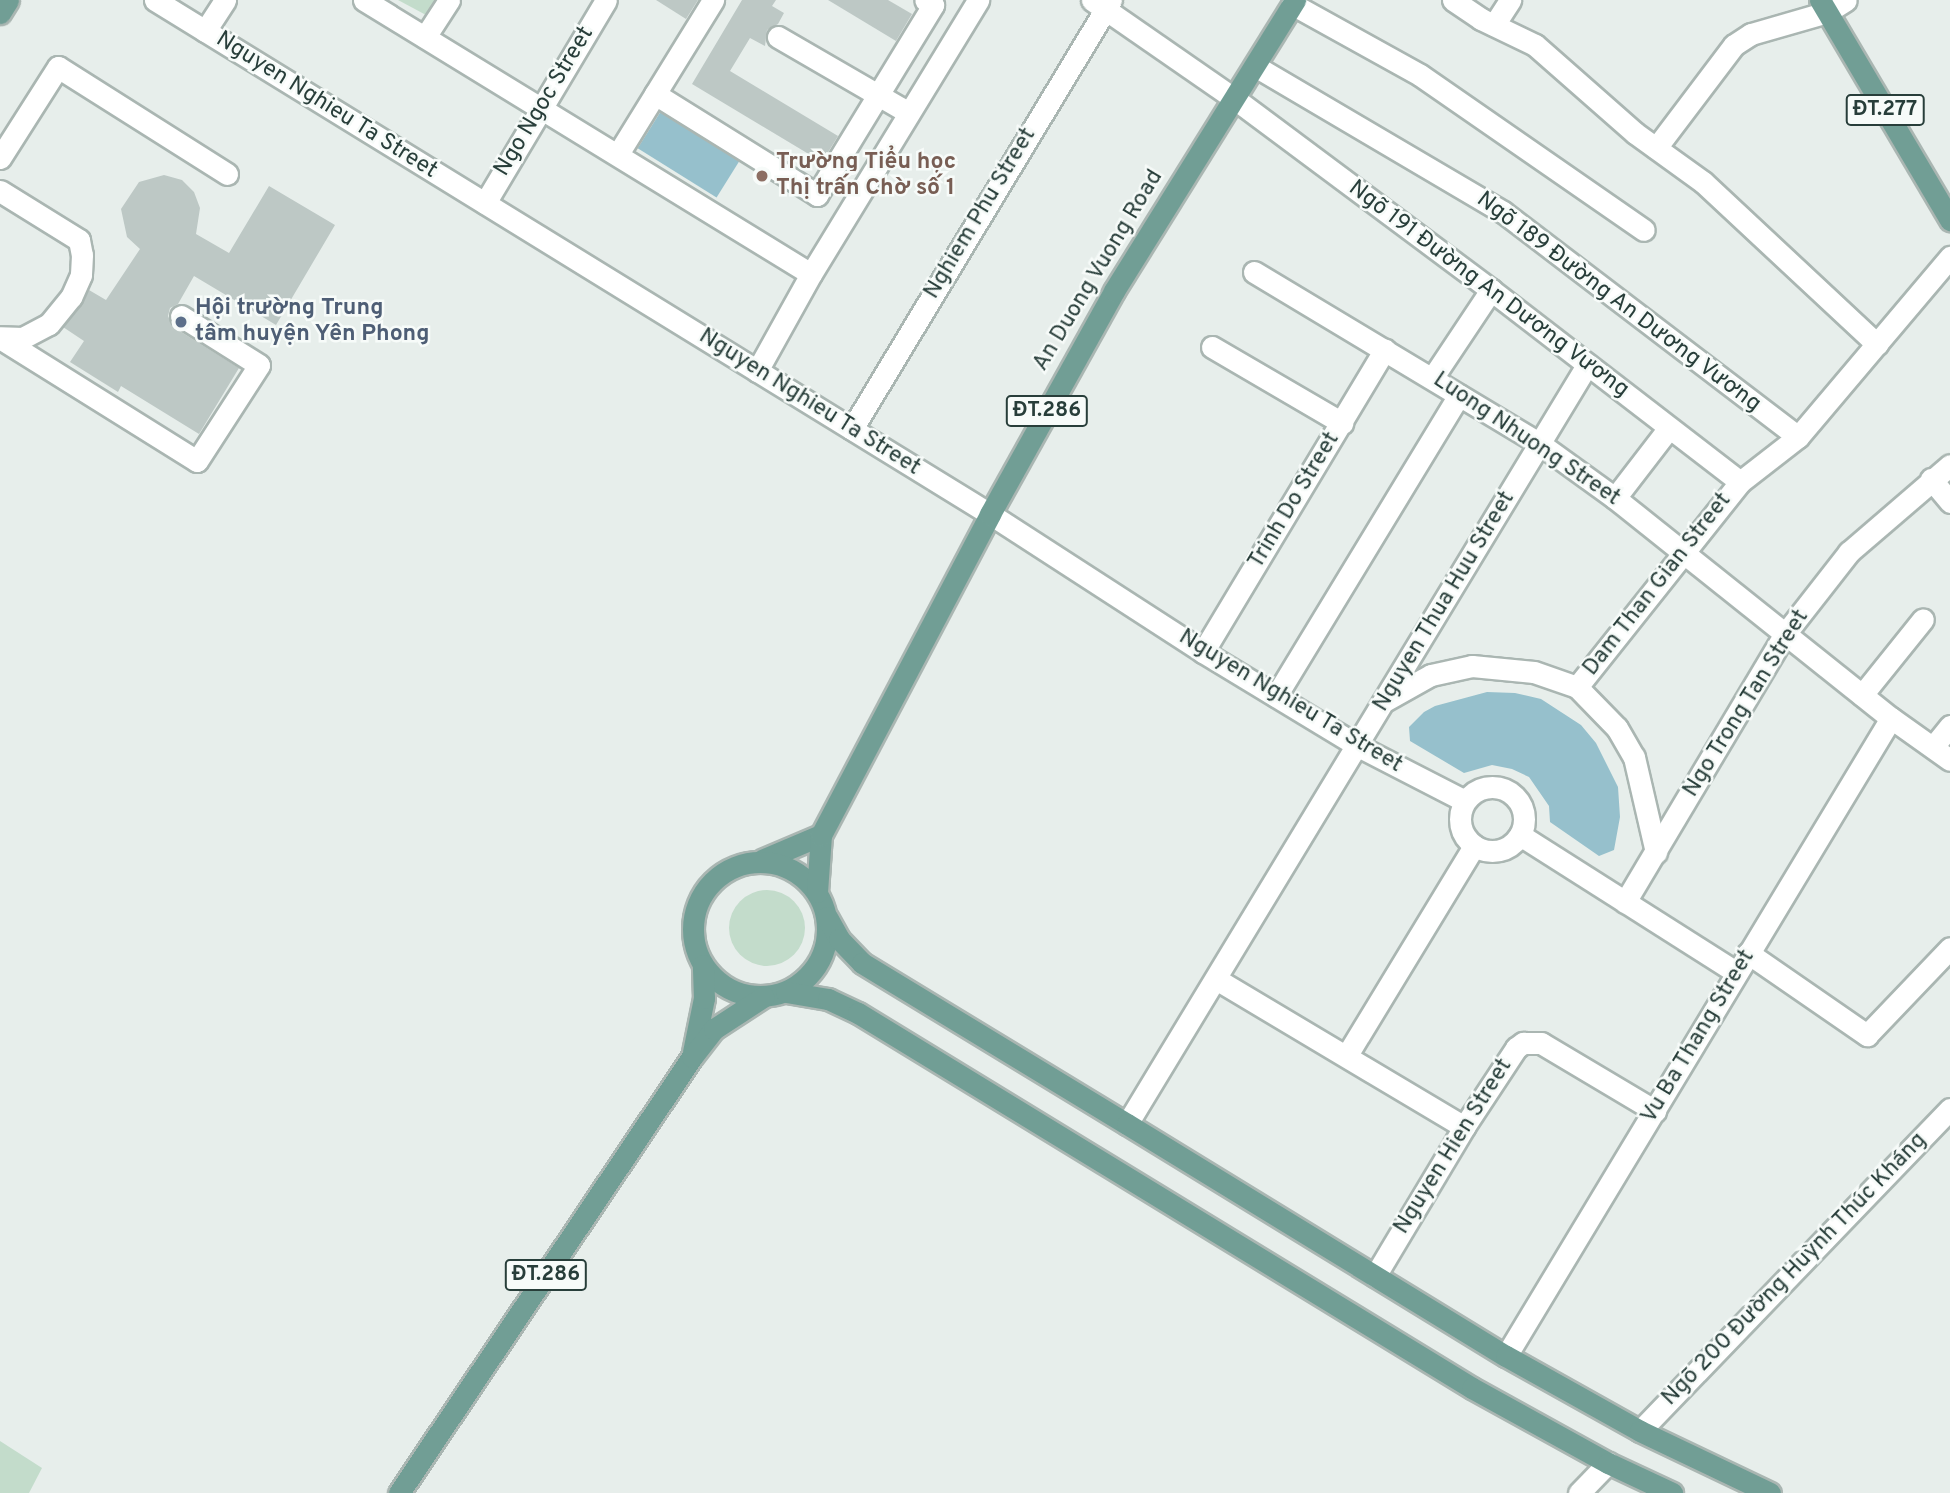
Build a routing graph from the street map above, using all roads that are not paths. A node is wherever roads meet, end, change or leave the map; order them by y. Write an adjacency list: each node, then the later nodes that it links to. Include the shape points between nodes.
1 (8, 0): 16 (main road)
2 (155, 0): 18 (street, Nguyen Nghieu Ta Street)
3 (225, 0): 18 (street)
4 (449, 0): 19 (street)
5 (606, 0): 25 (street, Ngo Ngoc Street)
6 (713, 0): 22 (street)
7 (925, 0): 23 (street, via 933,5)
8 (978, 0): 26 (street)
9 (1453, 0): 17 (street)
10 (1510, 0): 17 (street)
11 (1846, 0): 15 (street)
12 (374, 2): 19 (street)
13 (1294, 2): 21 (main road, An Duong Vuong Road / ĐT.286); 34 (street, via 1420,75)
14 (1103, 3): 24 (street, Ngõ 191 Đường An Dương Vương); 50 (street, Nghiem Phu Street)
15 (1823, 6): 27 (street, via 1734,45); 33 (main road, ĐT.277)
16 (0, 13)
17 (1494, 25): 27 (street, via 1535,45)
18 (205, 31): 32 (street, Nguyen Nghieu Ta Street)
19 (425, 37): 25 (street)
20 (778, 37): 23 (street)
21 (1255, 66): 24 (main road, An Duong Vuong Road / ĐT.286); 51 (street, Ngõ 189 Đường An Dương Vương, via 1503,212)
22 (655, 94): 23 (street, via 817,195); 28 (street)
23 (879, 95): 26 (street)
24 (1235, 99): 38 (street, Ngõ 191 Đường An Dương Vương); 58 (main road, An Duong Vuong Road / ĐT.286, via 1114,291)
25 (541, 107): 28 (street); 32 (street, Ngo Ngoc Street)
26 (909, 113): 37 (street)
27 (1656, 148): 41 (street, via 1703,182)
28 (618, 154): 37 (street)
29 (0, 158): 30 (street, via 58,67)
30 (227, 174)
31 (0, 191): 40 (street, via 79,240 82,255 81,275 71,297 49,324 23,338)
32 (485, 203): 45 (street, Nguyen Nghieu Ta Street)
33 (1950, 220)
34 (1644, 230)
35 (1950, 257): 41 (street, Dam Than Gian Street)
36 (1254, 272): 43 (street, Luong Nhuong Street)
37 (811, 274): 45 (street)
38 (1491, 290): 44 (street, Ngõ 191 Đường An Dương Vương); 46 (street)
39 (181, 316): 40 (street, via 259,365 197,461)
40 (0, 338)
41 (1877, 344): 51 (street, Dam Than Gian Street)
42 (1212, 347): 48 (street)
43 (1385, 349): 46 (street, Luong Nhuong Street); 48 (street, Trinh Do Street)
44 (1587, 365): 49 (street, Ngõ 191 Đường An Dương Vương); 52 (street, Nguyen Thua Huu Street)
45 (757, 371): 50 (street, Nguyen Nghieu Ta Street)
46 (1433, 377): 47 (street, Luong Nhuong Street)
47 (1459, 394): 52 (street, Luong Nhuong Street); 65 (street)
48 (1342, 423): 62 (street, Trinh Do Street)
49 (1668, 428): 55 (street, Ngõ 191 Đường An Dương Vương); 56 (street)
50 (852, 429): 58 (street, Nguyen Nghieu Ta Street)
51 (1798, 437): 55 (street, Dam Than Gian Street)
52 (1540, 444): 56 (street, Luong Nhuong Street); 66 (street, Nguyen Thua Huu Street)
53 (1950, 465): 54 (street, Ngo Trong Tan Street)
54 (1931, 479): 57 (street); 61 (street, Ngo Trong Tan Street, via 1849,552)
55 (1740, 482): 59 (street, Dam Than Gian Street)
56 (1615, 498): 59 (street, Luong Nhuong Street)
57 (1950, 502)
58 (990, 514): 62 (street, Nguyen Nghieu Ta Street); 72 (main road, An Duong Vuong Road / ĐT.286)
59 (1682, 552): 61 (street, Luong Nhuong Street); 63 (street, Dam Than Gian Street)
60 (1923, 619): 64 (street)
61 (1786, 634): 64 (street, Luong Nhuong Street); 75 (street, Ngo Trong Tan Street)
62 (1203, 652): 65 (street, Nguyen Nghieu Ta Street)
63 (1577, 687): 66 (street, via 1534,672 1472,666 1431,675); 75 (street, via 1617,728 1634,757)
64 (1862, 695): 67 (street, Luong Nhuong Street)
65 (1276, 696): 69 (street, Nguyen Nghieu Ta Street)
66 (1386, 700): 69 (street, Nguyen Thua Huu Street)
67 (1891, 718): 70 (street, Luong Nhuong Street); 81 (street, Vu Ba Thang Street)
68 (1950, 726): 70 (street)
69 (1358, 746): 71 (street, Nguyen Nghieu Ta Street); 84 (street, Nguyen Thua Huu Street)
70 (1942, 754)
71 (1465, 801): 73 (street, via 1480,789 1509,792 1524,816); 74 (street, via 1460,825)
72 (821, 835): 76 (main road, ĐT.286); 77 (main road, An Duong Vuong Road / ĐT.286)
73 (1520, 835): 74 (street, via 1499,850); 78 (street)
74 (1474, 846): 87 (street)
75 (1656, 852): 78 (street, Ngo Trong Tan Street)
76 (757, 861): 77 (main road, ĐT.286, via 792,868); 82 (main road, ĐT.286, via 724,872 700,897 693,920 694,944)
77 (817, 892): 79 (main road, ĐT.286)
78 (1625, 902): 83 (street)
79 (827, 917): 85 (main road, ĐT.286, via 823,954 814,970); 91 (main road, via 839,939 862,963)
80 (1950, 948): 81 (street, via 1867,1035)
81 (1748, 953): 83 (street, Vu Ba Thang Street)
82 (703, 965): 86 (main road, ĐT.286, via 719,983 740,994); 88 (main road, ĐT.286, via 704,998)
83 (1736, 972): 90 (street, Vu Ba Thang Street)
84 (1216, 979): 87 (street); 91 (street, Nguyen Thua Huu Street)
85 (786, 992): 86 (main road, ĐT.286); 96 (main road, via 828,999 858,1013 1472,1388)
86 (763, 997): 88 (main road, ĐT.286, via 713,1030)
87 (1347, 1055): 92 (street)
88 (692, 1057): 97 (main road, ĐT.286)
89 (1950, 1109): 95 (street, Ngõ 200 Đường Huỳnh Thúc Kháng)
90 (1655, 1111): 92 (street, Nguyen Hien Street, via 1531,1041 1516,1048); 94 (street, Vu Ba Thang Street)
91 (1127, 1125): 93 (main road)
92 (1464, 1127): 93 (street, Nguyen Hien Street)
93 (1375, 1276): 94 (main road)
94 (1506, 1356): 95 (main road)
95 (1640, 1431): 100 (main road)
96 (1608, 1462): 98 (street); 99 (main road)
97 (399, 1493)
98 (1579, 1493)
99 (1672, 1493)
100 (1770, 1493)

